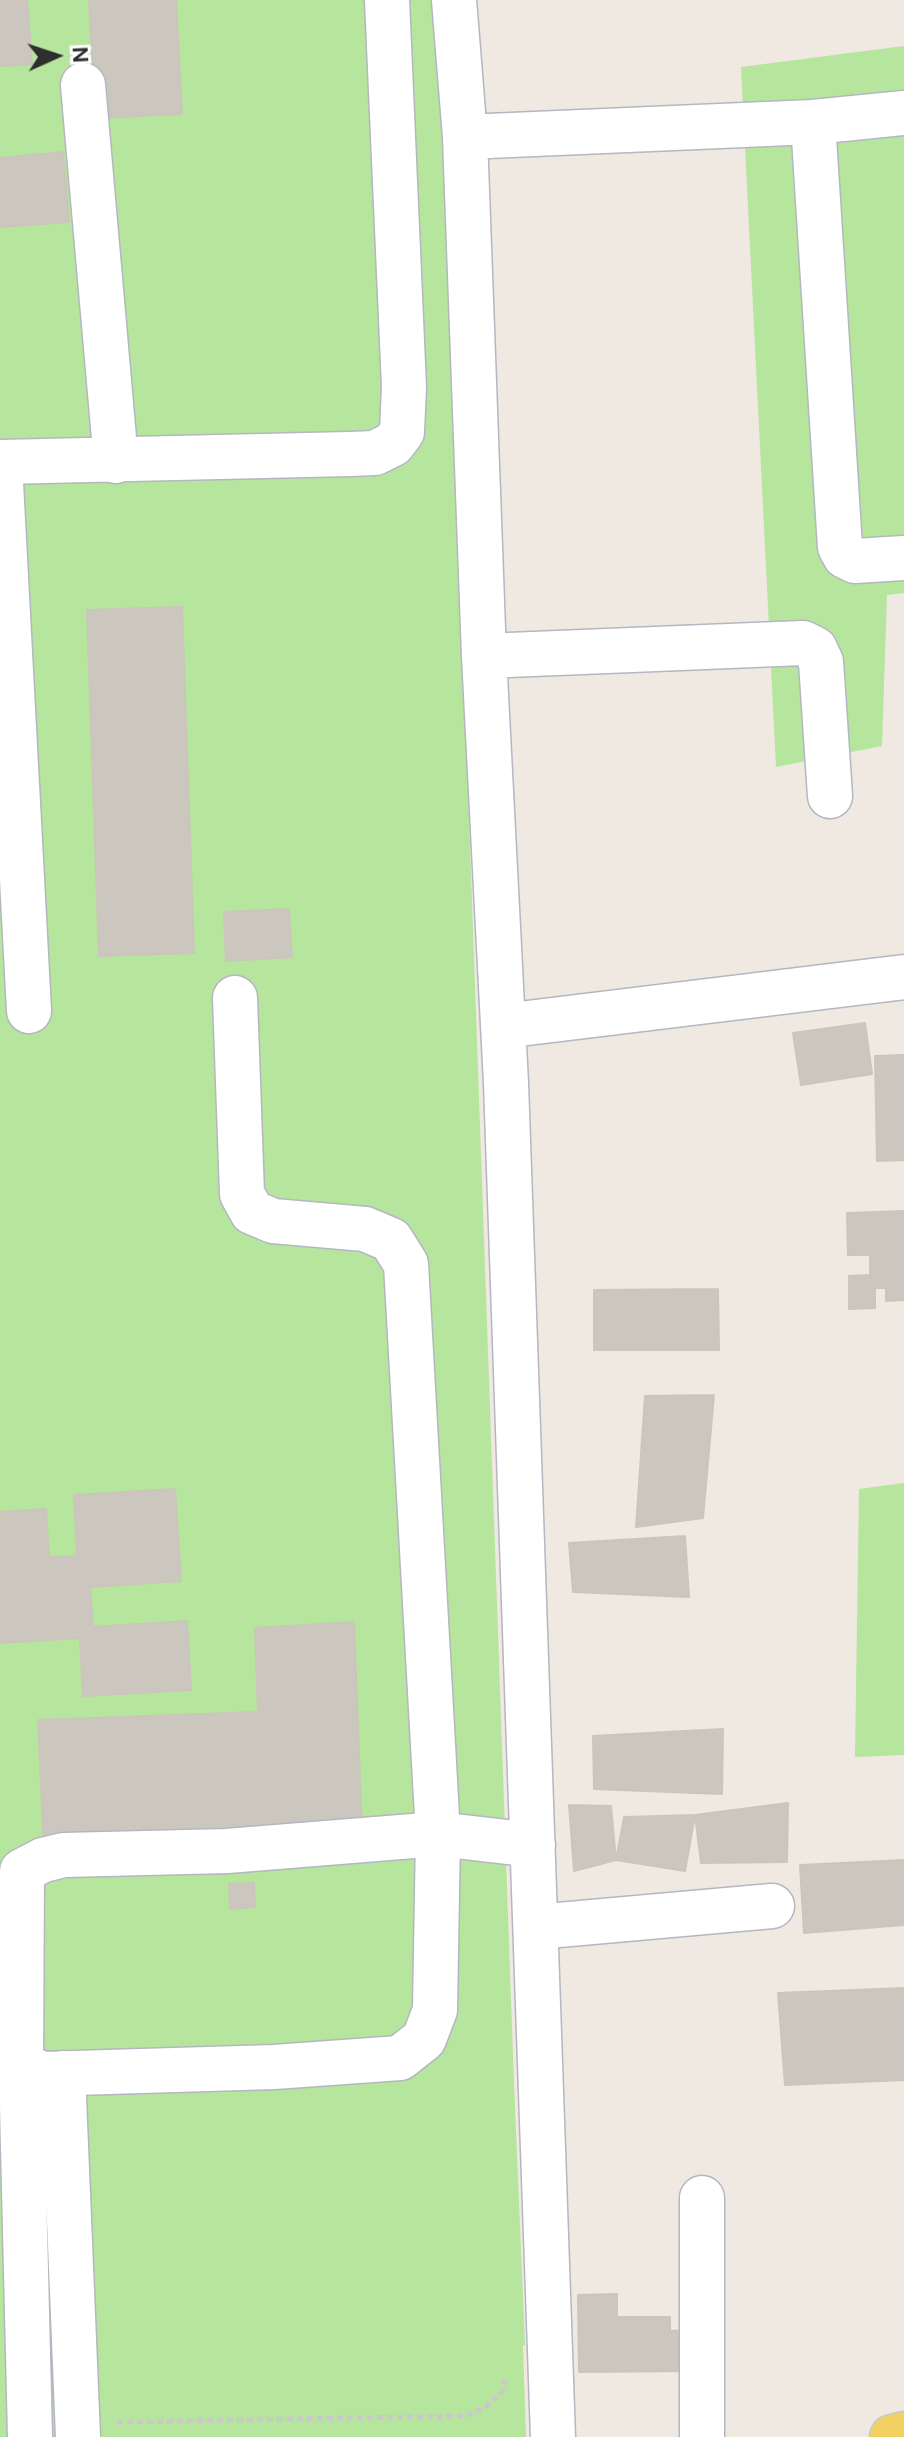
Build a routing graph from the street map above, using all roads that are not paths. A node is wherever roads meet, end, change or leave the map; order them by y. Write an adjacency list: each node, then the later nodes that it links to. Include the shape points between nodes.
1 (387, 0): 7 (street, via 402,432 375,453)
2 (454, 0): 6 (street)
3 (83, 85): 7 (street)
4 (904, 113): 5 (street)
5 (813, 122): 6 (street); 9 (street, via 840,547 855,561)
6 (465, 137): 10 (street)
7 (116, 461): 8 (street)
8 (0, 463): 14 (street)
9 (904, 558)
10 (484, 656): 11 (street, via 803,643 815,649 821,662); 15 (street)
11 (830, 796)
12 (904, 977): 15 (street)
13 (235, 998): 16 (street, via 242,1194 252,1212 273,1221 365,1229 391,1240 406,1264)
14 (29, 1011)
15 (503, 1026): 17 (street)
16 (438, 1834): 17 (street); 20 (street, via 227,1851 64,1855 22,1871); 21 (street, via 435,2010 424,2039 400,2058)
17 (533, 1845): 19 (street)
18 (772, 1906): 19 (street)
19 (536, 1927): 26 (street)
20 (21, 2064): 21 (street, via 42,2074); 25 (street)
21 (63, 2073): 23 (street)
22 (702, 2198): 27 (street)
23 (78, 2430)
24 (904, 2434): 28 (main road)
25 (30, 2437)
26 (553, 2437)
27 (702, 2437)
28 (892, 2437)

